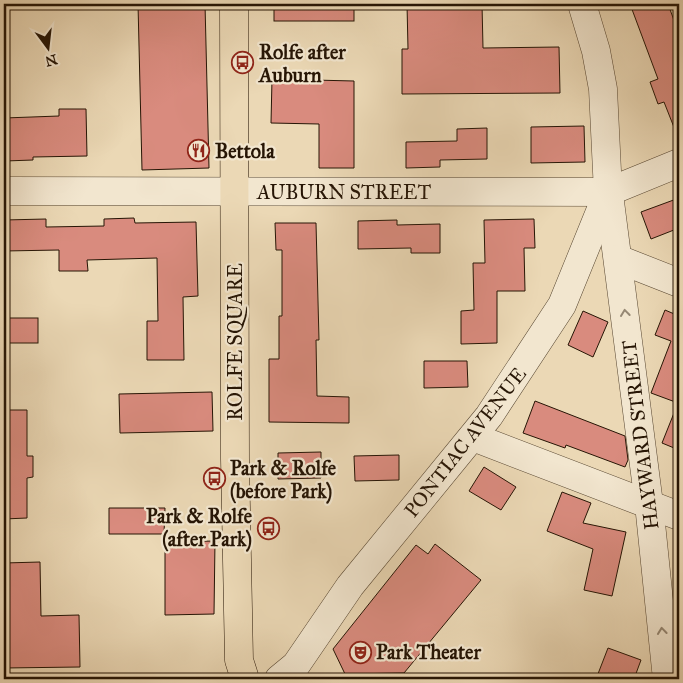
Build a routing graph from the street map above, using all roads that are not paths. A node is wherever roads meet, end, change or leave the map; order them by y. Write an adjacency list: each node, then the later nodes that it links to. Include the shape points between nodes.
1 (234, 4): 5 (main road, ROLFE SQUARE)
2 (582, 4): 6 (street, PONTIAC AVENUE, via 603,89)
3 (679, 163): 6 (street, AUBURN STREET)
4 (4, 191): 5 (street, AUBURN STREET)
5 (234, 192): 6 (street, AUBURN STREET); 12 (main road, ROLFE SQUARE, via 238,660)
6 (608, 192): 7 (street, HAYWARD STREET); 9 (street, PONTIAC AVENUE, via 562,305)
7 (618, 259): 8 (street); 10 (street, HAYWARD STREET, one-way to 7)
8 (679, 283)
9 (473, 437): 10 (street); 13 (street, PONTIAC AVENUE, via 350,586 296,665)
10 (649, 504): 11 (street); 14 (street, HAYWARD STREET, one-way to 10)
11 (679, 516)
12 (245, 679)
13 (279, 679)
14 (667, 679)

